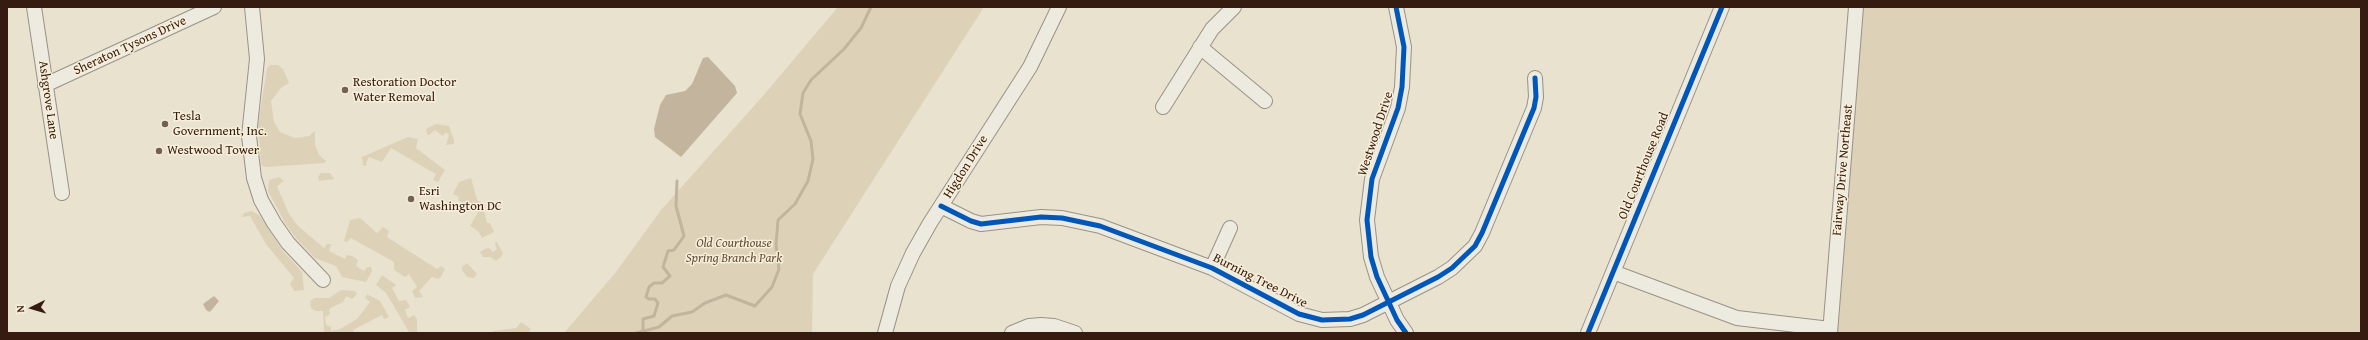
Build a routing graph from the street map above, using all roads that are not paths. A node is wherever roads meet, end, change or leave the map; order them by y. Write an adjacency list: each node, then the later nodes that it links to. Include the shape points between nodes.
1 (34, 7): 11 (street, Ashgrove Lane)
2 (214, 7): 11 (street, Sheraton Tysons Drive)
3 (252, 7): 19 (street, via 256,59 249,136 254,178 274,223 288,243)
4 (1059, 7): 15 (street, Higdon Drive, via 1030,67)
5 (1234, 7): 9 (street, via 1212,29)
6 (1396, 7): 20 (street, Westwood Drive, via 1404,47 1402,87 1398,108 1372,179 1367,220 1373,264)
7 (1722, 7): 18 (street, Old Courthouse Road)
8 (1856, 7): 21 (street, Fairway Drive Northeast)
9 (1200, 47): 12 (street); 13 (street)
10 (1535, 78): 20 (street, Burning Tree Drive, via 1534,108 1475,246 1452,268)
11 (46, 85): 14 (street, Ashgrove Lane)
12 (1265, 101)
13 (1163, 107)
14 (62, 193)
15 (941, 206): 17 (street, Burning Tree Drive, via 970,221 982,224 1041,217 1081,221); 22 (street, Higdon Drive, via 926,229 904,273)
16 (1230, 228): 17 (street)
17 (1212, 268): 20 (street, Burning Tree Drive, via 1299,314 1322,320 1350,319)
18 (1613, 272): 21 (street, via 1737,318); 26 (street, Old Courthouse Road)
19 (323, 280)
20 (1388, 302): 25 (street, Westwood Drive)
21 (1830, 331)
22 (885, 333)
23 (1012, 333): 24 (street, via 1029,326 1041,325 1054,326)
24 (1075, 333)
25 (1406, 333)
26 (1588, 333)

